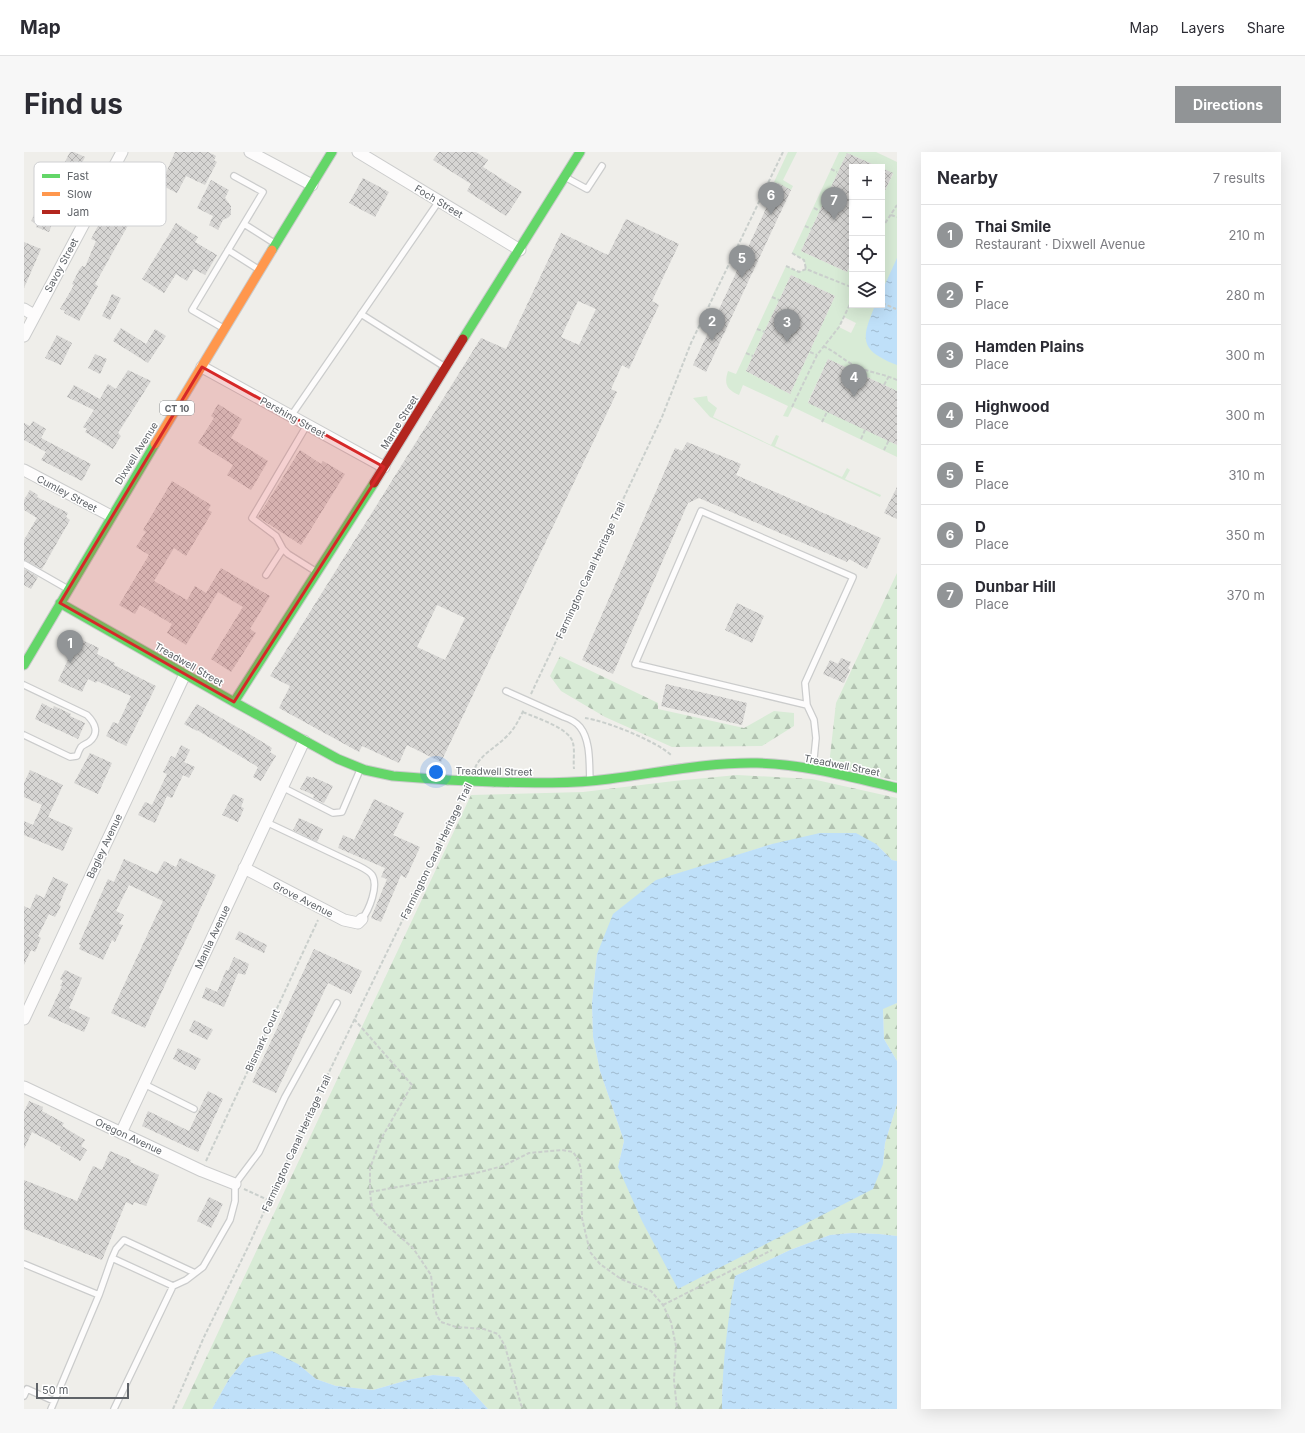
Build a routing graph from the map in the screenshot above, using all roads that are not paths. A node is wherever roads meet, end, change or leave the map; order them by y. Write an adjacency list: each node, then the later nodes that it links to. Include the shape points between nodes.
1 (122, 152): 6 (street, Savoy Street)
2 (250, 152): 10 (street)
3 (332, 152): 10 (street, Dixwell Avenue / CT 10)
4 (358, 152): 11 (street, Foch Street)
5 (580, 152): 9 (street, Marne Street)
6 (117, 162)
7 (602, 166): 9 (lane, via 587,189)
8 (234, 176): 12 (lane, via 263,192)
9 (565, 176): 16 (street, Marne Street)
10 (312, 185): 14 (street, Dixwell Avenue / CT 10)
11 (439, 201): 16 (street, Foch Street); 19 (lane)
12 (244, 224): 14 (lane); 15 (lane)
13 (82, 226): 20 (street, Savoy Street)
14 (276, 244): 17 (street, Dixwell Avenue / CT 10)
15 (228, 250): 17 (lane); 21 (lane, via 192,310)
16 (520, 250): 24 (street, Marne Street)
17 (260, 270): 21 (street, Dixwell Avenue / CT 10)
18 (24, 309): 20 (street)
19 (361, 314): 24 (lane); 25 (lane)
20 (34, 315): 22 (street, Savoy Street)
21 (225, 329): 23 (street, Dixwell Avenue / CT 10)
22 (24, 336)
23 (202, 367): 25 (street, Pershing Street); 29 (street, Dixwell Avenue / CT 10)
24 (446, 368): 27 (street, Marne Street)
25 (291, 416): 26 (street, Pershing Street)
26 (307, 425): 27 (street, Pershing Street); 30 (lane, via 252,518 276,536)
27 (384, 467): 32 (street, Marne Street)
28 (24, 470): 29 (street, Cumley Street)
29 (111, 516): 34 (street, Dixwell Avenue / CT 10)
30 (283, 549): 32 (lane); 33 (lane)
31 (24, 564): 34 (lane)
32 (317, 572): 40 (street, Marne Street)
33 (266, 575)
34 (68, 589): 35 (street, Dixwell Avenue / CT 10)
35 (60, 603): 36 (street, Dixwell Avenue / CT 10); 37 (street, Treadwell Street)
36 (25, 661)
37 (185, 674): 40 (street, Treadwell Street); 53 (street, Bagley Avenue)
38 (24, 685): 42 (lane, via 87,715 96,727 96,732 82,746 77,756 70,757)
39 (506, 691): 46 (lane, via 574,721 580,727 585,735)
40 (234, 702): 43 (street, Treadwell Street)
41 (807, 705): 41 (lane, via 806,683 853,577 701,511 635,664); 45 (lane, via 814,720 816,738)
42 (24, 735)
43 (304, 741): 44 (street, Treadwell Street); 47 (street, Manila Avenue)
44 (361, 768): 46 (street, Treadwell Street, bridge, via 393,776 447,780 559,783); 47 (lane, via 342,812 333,813)
45 (813, 769): 46 (street, Treadwell Street, via 757,763 663,770); 48 (street, Treadwell Street)
46 (590, 780)
47 (282, 787): 49 (street, Manila Avenue)
48 (897, 788)
49 (266, 822): 50 (street, Manila Avenue); 51 (lane, via 359,866 372,875 374,887 371,901)
50 (244, 868): 51 (street, Grove Avenue, via 344,920 358,923); 54 (street, Manila Avenue)
51 (362, 919)
52 (337, 1004): 58 (lane, via 285,1098 259,1152)
53 (24, 1019)
54 (144, 1084): 56 (lane); 57 (street, Manila Avenue)
55 (24, 1087): 57 (street, Oregon Avenue)
56 (194, 1109)
57 (121, 1133): 58 (street, Oregon Avenue)
58 (234, 1184): 61 (lane, via 235,1201 230,1220 203,1267)
59 (112, 1258): 61 (lane, via 124,1240); 62 (lane); 63 (lane)
60 (24, 1264): 63 (lane)
61 (195, 1273): 62 (lane)
62 (173, 1286): 67 (lane)
63 (99, 1295): 65 (lane)
64 (24, 1396): 65 (lane, via 27,1389)
65 (54, 1401): 66 (lane)
66 (51, 1409)
67 (114, 1409)

